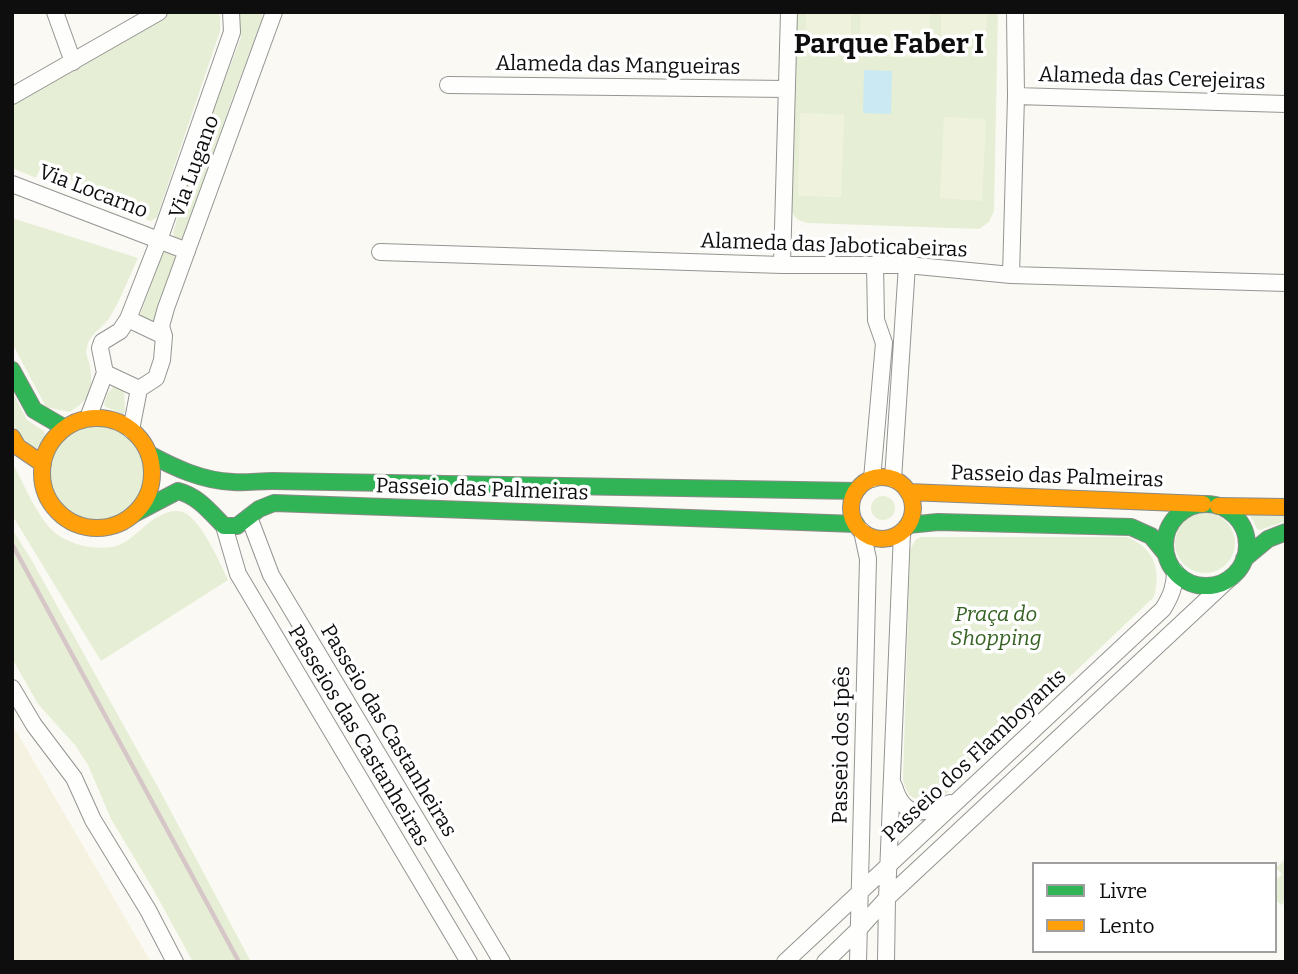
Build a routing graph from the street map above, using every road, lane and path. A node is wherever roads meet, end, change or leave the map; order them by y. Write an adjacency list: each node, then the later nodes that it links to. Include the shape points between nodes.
1 (55, 12): 7 (street)
2 (159, 12): 7 (street)
3 (230, 12): 14 (street, Via Lugano, via 232,32)
4 (274, 12): 15 (street, Via Lugano)
5 (789, 12): 9 (street)
6 (1015, 12): 11 (street)
7 (73, 62): 10 (street)
8 (448, 85): 9 (street, Alameda das Mangueiras)
9 (787, 89): 18 (street)
10 (12, 96)
11 (1016, 96): 12 (street, Alameda das Cerejeiras); 20 (street)
12 (1286, 104)
13 (12, 184): 14 (street, Via Locarno)
14 (159, 240): 15 (street, Via Locarno); 22 (street, Via Lugano)
15 (187, 251): 23 (street, Via Lugano, via 161,326)
16 (380, 253): 18 (street, Alameda das Jaboticabeiras)
17 (875, 264): 18 (street, Alameda das Jaboticabeiras); 19 (street, Alameda das Jaboticabeiras); 24 (street, via 876,320)
18 (782, 265)
19 (907, 265): 20 (street, Alameda das Jaboticabeiras); 25 (street)
20 (1011, 275): 21 (street, Alameda das Jaboticabeiras)
21 (1286, 283)
22 (128, 319): 23 (street); 27 (street, Via Lugano, via 120,331 102,342)
23 (164, 336): 28 (street, Via Lugano, via 156,378)
24 (884, 343): 25 (street); 35 (street)
25 (903, 343): 36 (street)
26 (12, 370): 30 (street, via 34,410)
27 (105, 373): 28 (street); 29 (street, Via Lugano)
28 (139, 389): 31 (street, Via Lugano)
29 (88, 418): 30 (street); 31 (street, via 104,418)
30 (65, 428): 34 (street, via 50,443)
31 (131, 430): 33 (street)
32 (12, 437): 34 (street, via 18,447)
33 (149, 454): 37 (street, Passeio das Palmeiras, via 194,474); 43 (street, via 151,486)
34 (43, 464): 43 (street, via 48,498 75,523 100,528)
35 (873, 478): 36 (street); 38 (street)
36 (893, 479): 39 (street)
37 (231, 482): 38 (street, Passeio das Palmeiras); 42 (street, via 249,493)
38 (856, 491): 45 (street, via 851,508)
39 (908, 492): 40 (street, Passeio das Palmeiras); 46 (street, via 913,509)
40 (1210, 505): 41 (street, Passeio das Palmeiras); 48 (street, via 1178,514 1169,526); 49 (street, via 1230,512 1239,522 1247,546)
41 (1286, 507)
42 (254, 513): 44 (street, Passeio das Palmeiras, via 237,526); 45 (street, Passeio das Palmeiras, via 274,503); 51 (street, Passeio das Castanheiras)
43 (134, 514): 44 (street, via 178,491 193,496)
44 (224, 526): 53 (street, Passeios das Castanheiras)
45 (859, 528): 46 (street, via 869,536 886,539); 57 (street, Passeio dos Ipês, via 868,559)
46 (905, 529): 48 (street, via 938,522 1131,527 1151,536); 55 (street)
47 (1286, 532): 49 (street, via 1268,539)
48 (1165, 553): 50 (street)
49 (1244, 559): 52 (street)
50 (1174, 571): 52 (street, via 1204,586); 56 (street, Passeio dos Flamboyants, via 1175,586 1163,609)
51 (271, 575): 53 (street); 69 (street, Passeio das Castanheiras)
52 (1229, 579): 60 (street, Passeio dos Flamboyants)
53 (243, 584): 68 (street, Passeios das Castanheiras)
54 (12, 688): 67 (street, via 74,778 93,820)
55 (892, 778): 56 (street, via 905,808 918,813); 58 (street)
56 (961, 797): 59 (street, Passeio dos Flamboyants)
57 (861, 820): 58 (street); 62 (street, Passeio dos Ipês)
58 (890, 820): 61 (street)
59 (913, 842): 60 (street, via 916,854); 61 (street, Passeio dos Flamboyants)
60 (928, 860): 63 (street, Passeio dos Flamboyants)
61 (888, 864): 62 (street, Passeio dos Flamboyants); 63 (street)
62 (859, 892): 64 (street, Passeio dos Ipês); 65 (street, Passeio dos Flamboyants)
63 (887, 898): 64 (street, Passeio dos Flamboyants); 72 (street)
64 (859, 930): 66 (street, Passeio dos Flamboyants); 71 (street, Passeio dos Ipês)
65 (802, 946): 66 (street, via 820,951); 70 (street, Passeio dos Flamboyants)
66 (826, 961)
67 (175, 962)
68 (469, 962)
69 (502, 962)
70 (785, 962)
71 (858, 962)
72 (886, 962)

